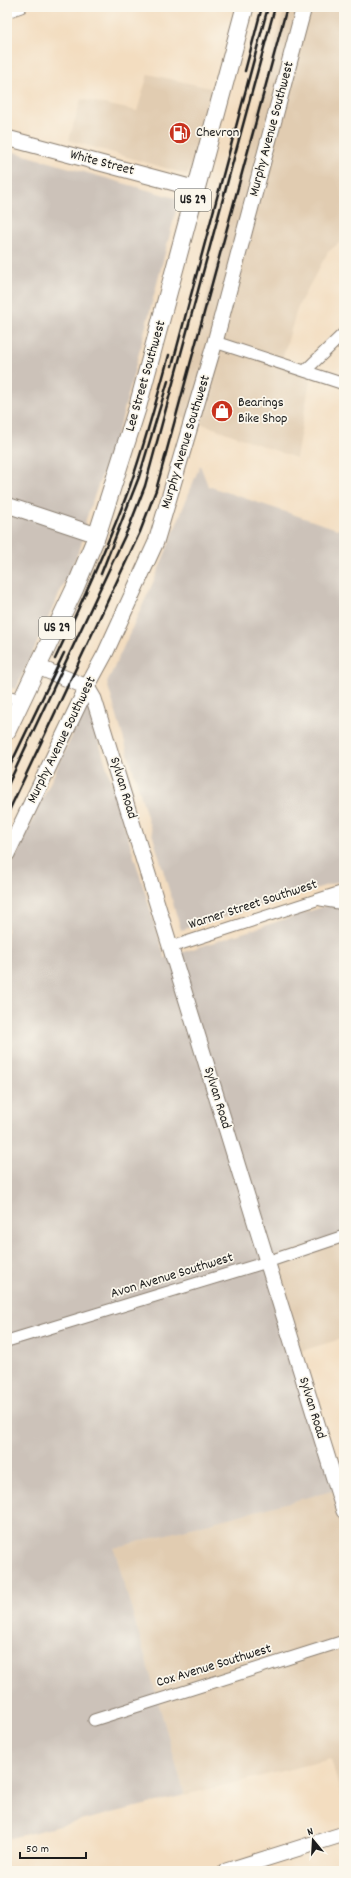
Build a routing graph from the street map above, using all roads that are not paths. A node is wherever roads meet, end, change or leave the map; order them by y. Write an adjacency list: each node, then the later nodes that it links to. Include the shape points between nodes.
1 (21, 7): 4 (street)
2 (245, 7): 6 (main road, Lee Street Southwest / US 29)
3 (304, 7): 8 (street, Murphy Avenue Southwest)
4 (7, 12)
5 (7, 138): 6 (street, White Street)
6 (197, 189): 12 (main road, Lee Street Southwest / US 29, via 133,424)
7 (344, 333): 9 (street)
8 (215, 342): 9 (street); 14 (street, Murphy Avenue Southwest, via 156,542 105,654)
9 (305, 371): 10 (street)
10 (344, 384)
11 (7, 505): 12 (street)
12 (97, 535): 13 (main road, Lee Street Southwest / US 29)
13 (38, 667): 14 (street); 15 (main road, Lee Street Southwest / US 29)
14 (87, 687): 17 (street, Murphy Avenue Southwest); 21 (street, Sylvan Road, via 106,734)
15 (15, 698): 16 (main road, Lee Street Southwest / US 29)
16 (7, 731)
17 (7, 854)
18 (344, 891): 19 (street, Warner Street Southwest)
19 (319, 899): 20 (street); 21 (street, Warner Street Southwest)
20 (344, 904)
21 (171, 947): 23 (street, Sylvan Road)
22 (344, 1236): 23 (street, Avon Avenue Southwest)
23 (267, 1262): 24 (street, Avon Avenue Southwest); 25 (street, Sylvan Road)
24 (7, 1341)
25 (344, 1511)
26 (344, 1642): 27 (street, Cox Avenue Southwest)
27 (94, 1720)
28 (344, 1834): 29 (street)
29 (226, 1871)

